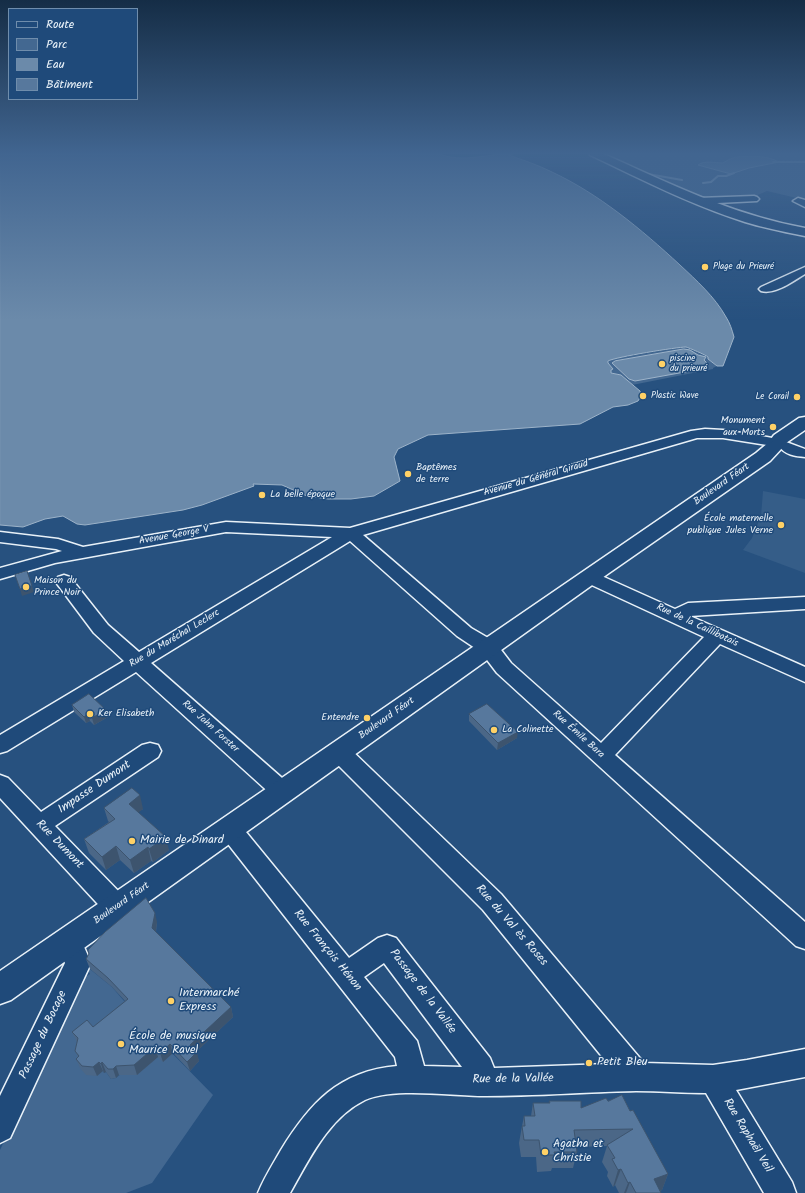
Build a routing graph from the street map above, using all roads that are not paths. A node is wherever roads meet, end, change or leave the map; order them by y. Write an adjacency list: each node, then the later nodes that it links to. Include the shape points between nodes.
1 (718, 209): 2 (main road, via 758,222)
2 (805, 232)
3 (805, 270): 4 (street)
4 (765, 289)
5 (805, 422): 6 (main road, Boulevard Féart)
6 (778, 442): 7 (street, Avenue du Général Giraud, via 794,451); 8 (street, Avenue du Général Giraud, via 722,433 696,434); 12 (main road, Boulevard Féart, via 763,457)
7 (805, 453)
8 (350, 533): 10 (street, Avenue George V, via 226,527); 17 (street, Rue Émile Bara, via 464,632); 18 (street, Rue du Maréchal Leclerc)
9 (0, 537): 10 (street, via 58,544)
10 (78, 553): 11 (street, Avenue George V)
11 (0, 574)
12 (589, 577): 15 (street, Rue de la Caillibotais); 17 (main road, Boulevard Féart)
13 (64, 581): 18 (street, Rue John Forster, via 101,629)
14 (805, 603): 15 (street, via 688,609)
15 (676, 616): 16 (street, Rue de la Caillibotais)
16 (717, 635): 19 (street, Rue de la Caillibotais); 23 (street)
17 (488, 648): 22 (main road, Boulevard Féart); 23 (street, Rue Émile Bara, via 504,668)
18 (137, 662): 20 (street, Rue du Maréchal Leclerc); 25 (street, Rue John Forster)
19 (805, 675)
20 (0, 745)
21 (150, 751): 26 (street, Impasse Dumont)
22 (338, 752): 25 (main road, Boulevard Féart); 34 (street, Rue du Val ès Roses, via 492,902)
23 (601, 756): 29 (street, Rue Émile Bara)
24 (0, 784): 26 (street, Rue Dumont)
25 (282, 792): 27 (main road, Boulevard Féart)
26 (39, 825): 28 (street, Rue Dumont)
27 (229, 828): 28 (main road, Boulevard Féart); 31 (street, Rue François Hénon)
28 (117, 907): 30 (main road, Boulevard Féart)
29 (805, 938)
30 (69, 941): 32 (main road, Boulevard Féart); 38 (street, Passage du Bocage, via 78,963)
31 (346, 975): 36 (street, Rue François Hénon, via 407,1051); 37 (street, Passage de la Vallée, via 387,946 480,1068)
32 (0, 989)
33 (805, 1063): 35 (street, Rue de la Vallée)
34 (637, 1077): 35 (street, Rue de la Vallée); 37 (street, Rue de la Vallée)
35 (713, 1079): 40 (street, Rue Raphaël Veil)
36 (414, 1080): 37 (street, Rue de la Vallée); 39 (street, Rue de la Vallée, via 370,1084 337,1102 308,1135)
37 (482, 1082)
38 (0, 1128)
39 (273, 1193)
40 (782, 1193)

